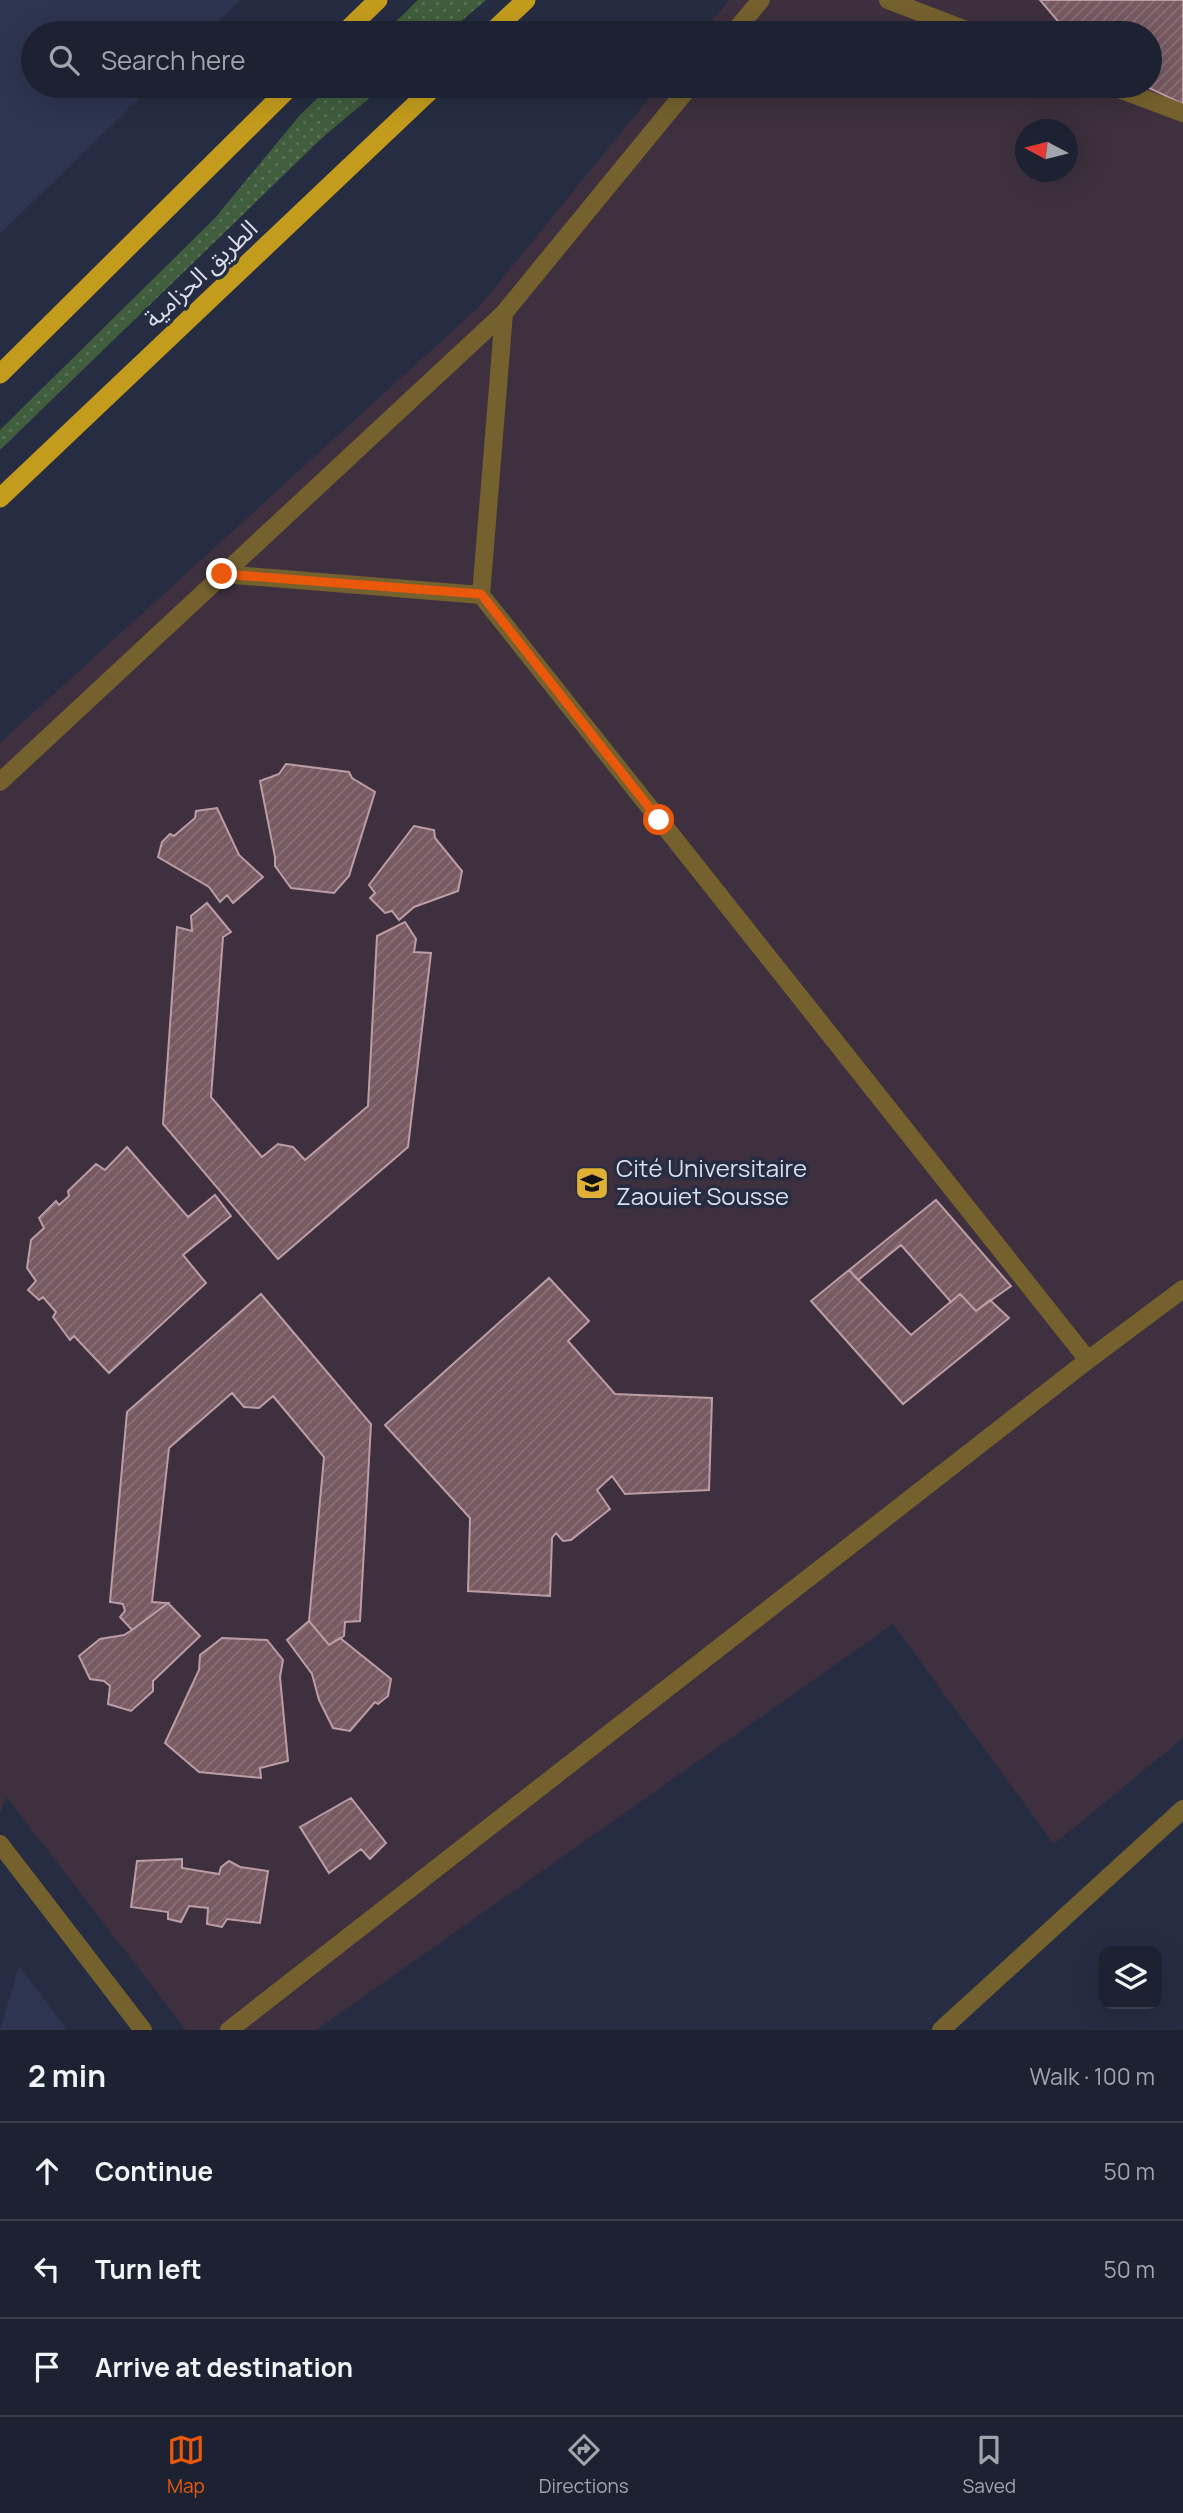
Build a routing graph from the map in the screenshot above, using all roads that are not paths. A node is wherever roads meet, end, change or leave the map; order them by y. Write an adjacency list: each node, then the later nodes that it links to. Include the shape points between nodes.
1 (378, 0): 5 (highway)
2 (526, 0): 6 (highway)
3 (761, 0): 7 (street)
4 (888, 0): 8 (street)
5 (356, 21)
6 (504, 21)
7 (743, 21)
8 (943, 21)
9 (279, 98): 15 (highway)
10 (422, 98): 16 (highway, الطريق الحزامية)
11 (680, 98): 14 (street)
12 (1143, 98): 13 (street)
13 (1183, 113)
14 (504, 313): 17 (street); 18 (street)
15 (0, 373)
16 (0, 498)
17 (222, 574): 18 (street); 19 (street)
18 (481, 594): 21 (street)
19 (0, 782)
20 (1183, 1289): 21 (street)
21 (1088, 1360): 25 (street)
22 (1183, 1810): 26 (street)
23 (0, 1844): 24 (street)
24 (143, 2030)
25 (229, 2030)
26 (940, 2030)

